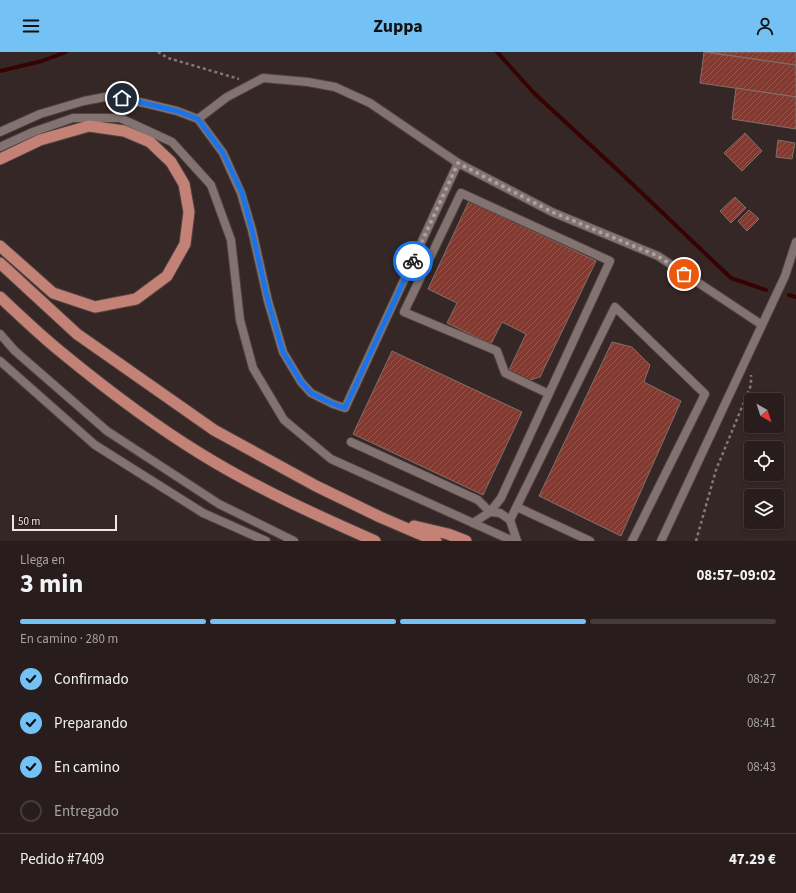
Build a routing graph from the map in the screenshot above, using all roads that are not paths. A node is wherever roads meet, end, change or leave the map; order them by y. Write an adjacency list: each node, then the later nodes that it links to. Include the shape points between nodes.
1 (198, 119): 2 (lane, via 151,104 110,96 40,114); 5 (lane, via 226,97 263,78 308,82 335,87 370,104); 5 (lane, via 223,153 242,193 283,352 301,382 311,393 345,408)
2 (0, 132)
3 (0, 147): 19 (lane, via 73,118 120,118 172,142 211,185 231,240 240,320 253,368 284,420 331,459)
4 (0, 159): 7 (highway, via 40,140 89,126 124,131 150,142 171,162 184,184 189,212 185,244 167,276 136,299 95,306 53,293)
5 (458, 163): 10 (lane, via 552,212 658,256)
6 (796, 242): 10 (lane, via 785,276)
7 (0, 246)
8 (0, 263): 17 (highway, via 77,334 214,430 316,486)
9 (0, 297): 22 (highway, via 60,352 145,418 201,455 249,482)
10 (762, 325): 29 (lane)
11 (0, 334): 21 (lane, via 15,351 107,431 219,504)
12 (0, 361): 20 (lane, via 95,445 203,513)
13 (549, 394): 13 (lane, via 610,261 461,193 404,312 497,351 505,373); 16 (lane, via 501,498)
14 (351, 442): 16 (lane, via 478,500)
15 (517, 507): 18 (lane); 27 (lane); 28 (lane, via 615,306 705,394)
16 (490, 512): 18 (lane, via 500,513); 19 (lane)
17 (380, 517): 23 (highway); 24 (highway)
18 (510, 520): 26 (lane)
19 (473, 523): 25 (lane)
20 (266, 541)
21 (294, 541)
22 (375, 541)
23 (436, 541)
24 (466, 541)
25 (513, 541)
26 (517, 541)
27 (590, 541)
28 (632, 541)
29 (662, 541)

